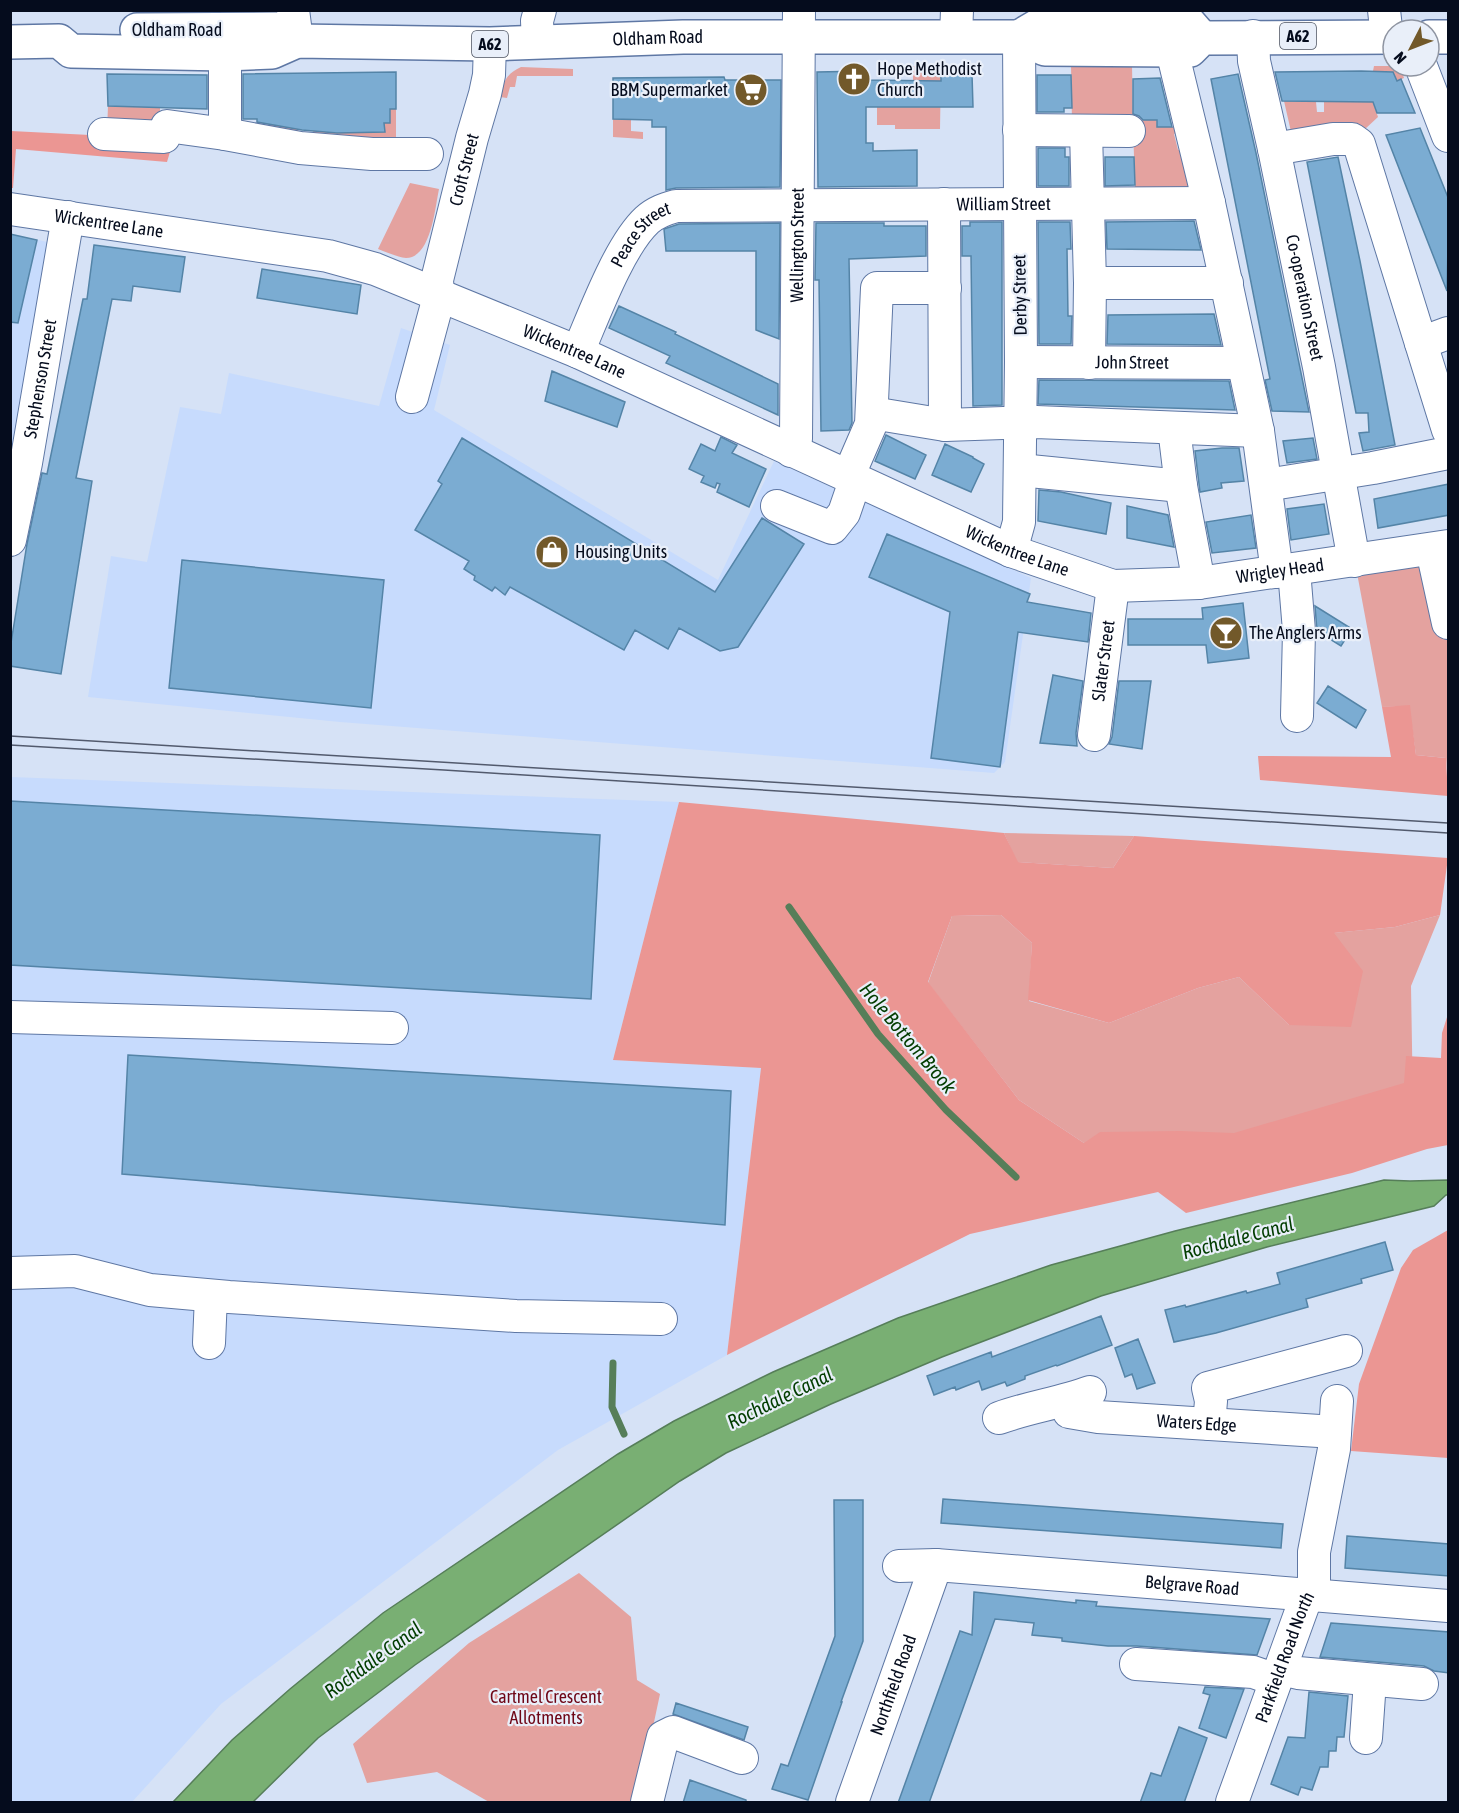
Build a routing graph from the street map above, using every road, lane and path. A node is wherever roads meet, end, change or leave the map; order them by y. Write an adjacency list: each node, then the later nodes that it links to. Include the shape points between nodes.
1 (799, 24): 2 (highway, Oldham Road / A62); 4 (highway, Oldham Road / A62, via 683,37); 26 (street, Wellington Street)
2 (956, 24): 7 (highway, Oldham Road / A62)
3 (295, 26): 8 (highway, Oldham Road / A62, via 67,31); 10 (highway, Oldham Road / A62); 12 (highway, Oldham Road / A62, via 272,52)
4 (539, 26): 10 (highway, Oldham Road / A62)
5 (1381, 28): 6 (highway, A62)
6 (1253, 36): 11 (highway, A62); 20 (street, Co-operation Street, via 1254,61)
7 (1019, 37): 11 (highway, Oldham Road / A62, via 1041,24 1189,23); 14 (street, Derby Street)
8 (59, 41): 9 (highway, Oldham Road / A62); 12 (highway, Oldham Road / A62, via 71,51)
9 (10, 42)
10 (490, 44): 32 (street, Croft Street, via 489,75 436,280)
11 (1188, 44): 22 (street, via 1175,63)
12 (225, 54): 18 (street)
13 (1426, 78): 19 (street)
14 (1019, 130): 15 (street); 24 (street, Derby Street)
15 (1086, 131): 16 (street); 25 (street)
16 (1129, 131)
17 (104, 134): 18 (street, via 164,137 167,126)
18 (225, 134): 21 (street, via 300,148)
19 (1449, 136)
20 (1274, 149): 33 (street, via 1333,139 1359,144); 48 (street, Co-operation Street)
21 (427, 154)
22 (1209, 203): 25 (street, William Street); 30 (street)
23 (944, 204): 24 (street, William Street); 26 (street, William Street); 31 (street)
24 (1020, 204): 25 (street, William Street); 35 (street, Derby Street)
25 (1089, 204): 29 (street)
26 (799, 205): 34 (street, Peace Street, via 676,206 660,210 632,238); 45 (street, Wellington Street, via 796,438)
27 (10, 209): 28 (street, Wickentree Lane)
28 (68, 217): 32 (street, Wickentree Lane, via 328,256 375,269); 53 (street, Stephenson Street)
29 (1090, 283): 30 (street); 36 (street)
30 (1227, 283): 37 (street)
31 (945, 288): 39 (street, via 877,288); 41 (street)
32 (438, 295): 34 (street, Wickentree Lane); 38 (street, Croft Street)
33 (1435, 338): 43 (street)
34 (578, 352): 45 (street, Wickentree Lane)
35 (1021, 363): 36 (street, John Street); 40 (street, Derby Street)
36 (1089, 363): 37 (street, John Street)
37 (1243, 363): 44 (street)
38 (411, 397)
39 (872, 413): 41 (street); 49 (street)
40 (1020, 424): 41 (street); 42 (street); 47 (street, Derby Street)
41 (945, 425)
42 (1174, 428): 44 (street); 51 (street)
43 (1449, 430)
44 (1258, 431): 50 (street)
45 (791, 451): 49 (street, Wickentree Lane)
46 (1449, 453): 48 (street)
47 (1020, 470): 51 (street); 55 (street, Derby Street, via 1019,522)
48 (1339, 473): 50 (street); 56 (street, Co-operation Street)
49 (851, 479): 52 (street, via 844,513 832,528); 55 (street, Wickentree Lane)
50 (1266, 485): 57 (street)
51 (1181, 486): 58 (street)
52 (777, 506)
53 (10, 540)
54 (1441, 548): 56 (street, Wrigley Head); 60 (street)
55 (1011, 551): 59 (street, Wickentree Lane)
56 (1354, 561): 57 (street, Wrigley Head)
57 (1286, 571): 58 (street, Wrigley Head); 61 (street, via 1299,631)
58 (1199, 583): 59 (street, Wrigley Head)
59 (1113, 586): 62 (street, Slater Street)
60 (1449, 623)
61 (1297, 716)
62 (1094, 735)
63 (10, 1017): 64 (street)
64 (392, 1028)
65 (10, 1273): 66 (street, via 75,1271 150,1290)
66 (211, 1296): 67 (street, via 516,1316); 68 (street)
67 (661, 1319)
68 (209, 1343)
69 (1346, 1352): 72 (street, via 1208,1388)
70 (1336, 1401): 73 (street, Parkfield Road North)
71 (999, 1418): 72 (street, Waters Edge, via 1078,1397 1069,1412)
72 (1209, 1424): 73 (street, Waters Edge)
73 (1335, 1432): 76 (street, Parkfield Road North, via 1314,1552 1314,1584)
74 (936, 1565): 75 (street, Belgrave Road); 76 (street, Belgrave Road); 85 (street, Northfield Road)
75 (899, 1566)
76 (1307, 1596): 77 (street, Belgrave Road); 79 (street, Parkfield Road North)
77 (1449, 1606)
78 (1136, 1664): 79 (street)
79 (1278, 1674): 80 (street); 86 (street, Parkfield Road North)
80 (1370, 1681): 81 (street); 82 (street)
81 (1422, 1684)
82 (1366, 1738)
83 (742, 1758): 84 (street, via 673,1732 663,1737)
84 (647, 1803)
85 (852, 1803)
86 (1232, 1803)

